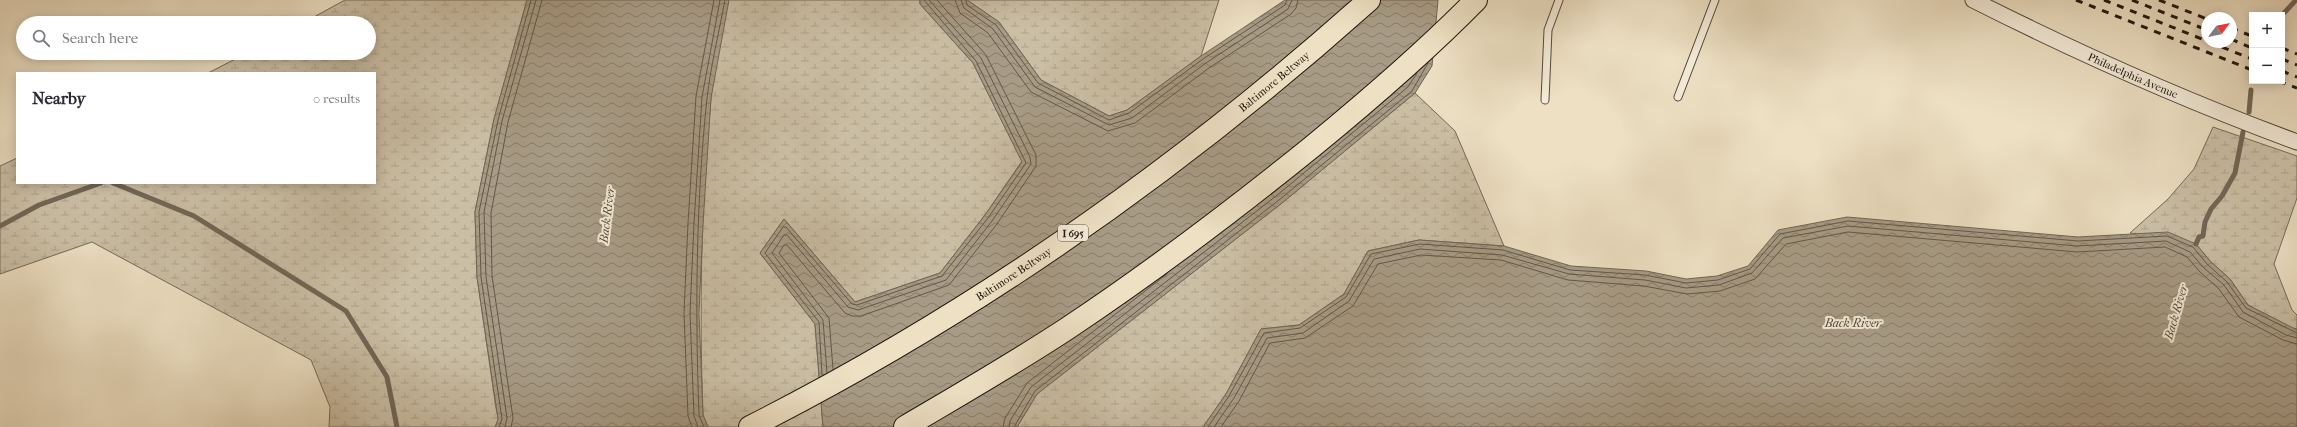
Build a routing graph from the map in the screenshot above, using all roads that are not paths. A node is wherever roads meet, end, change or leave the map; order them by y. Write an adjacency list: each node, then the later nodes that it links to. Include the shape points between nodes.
1 (1369, 0): 9 (highway, Baltimore Beltway / I 695, via 1312,51 1218,128 1108,209 938,323)
2 (1476, 0): 10 (highway, via 1360,107 1254,194 1068,328)
3 (1559, 0): 7 (lane, via 1548,30)
4 (1715, 0): 6 (lane)
5 (1973, 0): 8 (street, Philadelphia Avenue, via 2065,46)
6 (1678, 97)
7 (1546, 100)
8 (2297, 142)
9 (750, 427)
10 (905, 427)

